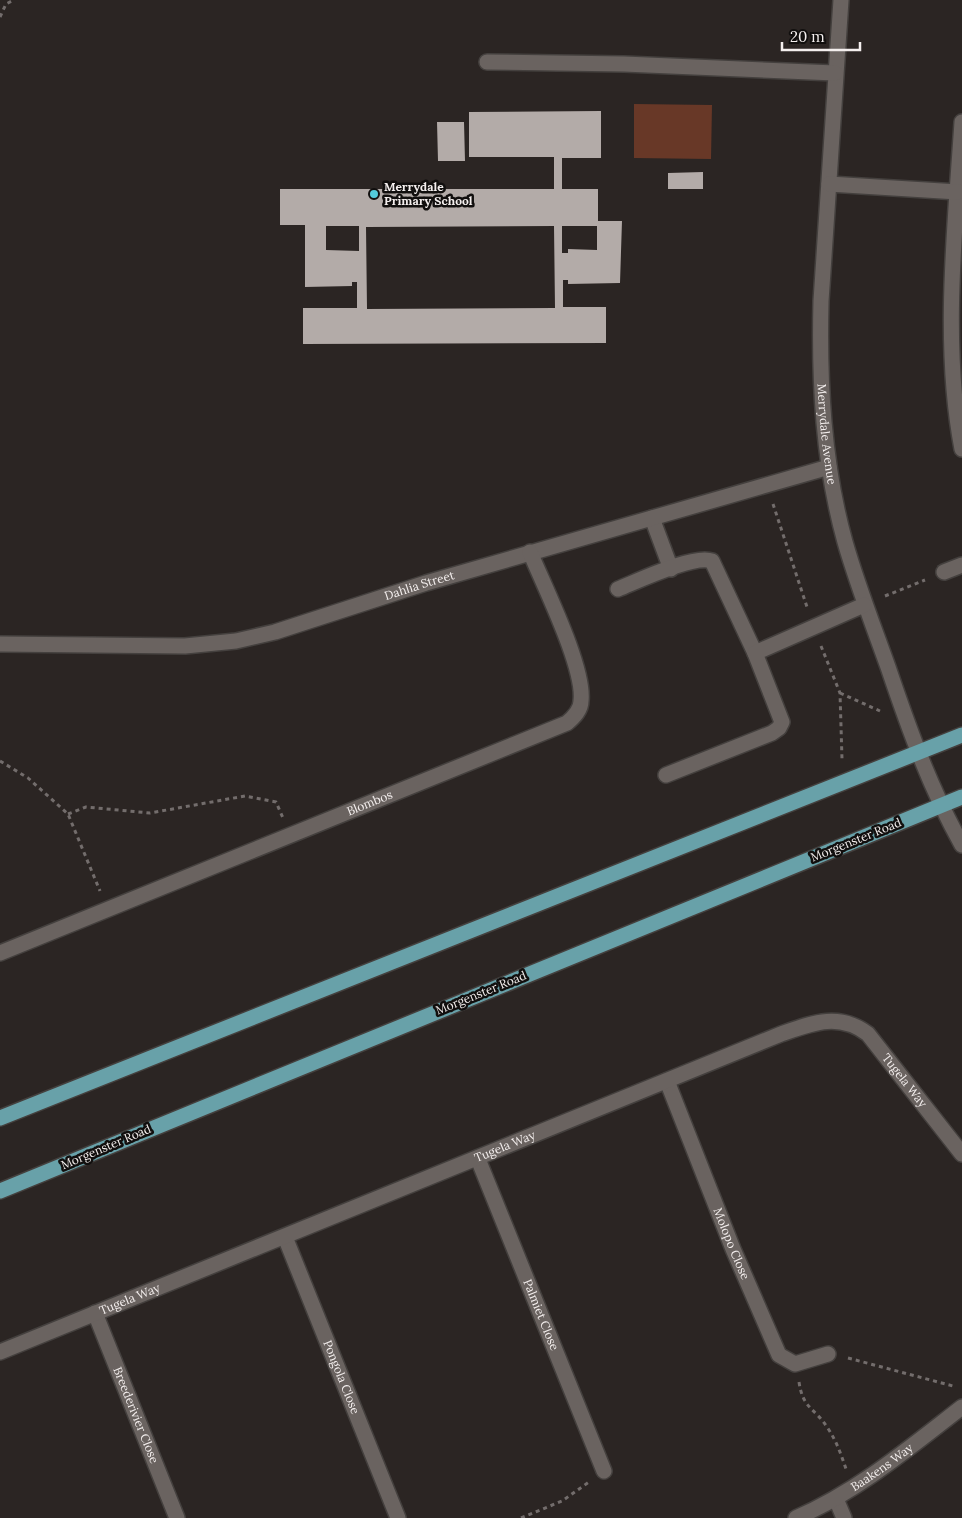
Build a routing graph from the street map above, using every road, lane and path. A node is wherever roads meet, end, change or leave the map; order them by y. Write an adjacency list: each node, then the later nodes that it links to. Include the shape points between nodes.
1 (14, 0): 3 (path, via 6,4)
2 (841, 0): 5 (street, Merrydale Avenue)
3 (0, 17)
4 (487, 62): 5 (street)
5 (835, 73): 7 (street, Merrydale Avenue)
6 (962, 122): 8 (street)
7 (829, 184): 8 (street); 11 (street, Merrydale Avenue, via 820,347)
8 (958, 192): 9 (street)
9 (957, 347): 10 (street)
10 (962, 449)
11 (830, 467): 12 (street, Dahlia Street); 18 (street, Merrydale Avenue, via 845,541)
12 (652, 518): 13 (street, Dahlia Street); 15 (street)
13 (530, 552): 19 (street, Dahlia Street, via 426,582 275,632 236,641 185,646); 30 (street, Blombos, via 580,678 581,703 575,716 567,723)
14 (962, 565): 16 (street)
15 (671, 569): 17 (street); 20 (street, via 699,560 712,561)
16 (944, 572): 18 (path)
17 (618, 589)
18 (864, 605): 20 (street); 24 (street, Merrydale Avenue)
19 (0, 644)
20 (755, 654): 26 (street, via 782,722 779,728)
21 (840, 693): 22 (path)
22 (880, 711)
23 (962, 736): 24 (main road)
24 (917, 752): 28 (street, Merrydale Avenue); 35 (main road, via 416,955)
25 (0, 761): 29 (path, via 28,778)
26 (666, 774)
27 (962, 797): 28 (main road, Morgenster Road)
28 (940, 806): 31 (street, Merrydale Avenue); 38 (main road, Morgenster Road)
29 (68, 814): 30 (path, via 86,806 150,813 245,796 276,802); 32 (path)
30 (291, 836): 32 (street, Blombos)
31 (962, 845)
32 (107, 910): 33 (street, Blombos)
33 (0, 954)
34 (667, 1081): 36 (street, Tugela Way, via 802,1026 839,1020 862,1029 876,1041); 37 (street, Tugela Way); 43 (street, Molopo Close, via 776,1349 787,1362)
35 (0, 1118)
36 (962, 1154)
37 (478, 1159): 39 (street, Tugela Way); 45 (street, Palmiet Close)
38 (0, 1191)
39 (286, 1237): 40 (street, Tugela Way); 49 (street, Pongola Close)
40 (95, 1313): 41 (street, Tugela Way); 48 (street, Breederivier Close)
41 (0, 1352)
42 (828, 1354): 43 (street); 44 (path, via 953,1386)
43 (795, 1364): 46 (path, via 802,1400 826,1425 840,1449 847,1474)
44 (960, 1401): 46 (street, Baakens Way)
45 (604, 1471): 50 (path, via 562,1501)
46 (859, 1485): 47 (street, Baakens Way)
47 (836, 1499): 51 (street, Baakens Way); 52 (street)
48 (177, 1518)
49 (398, 1518)
50 (521, 1518)
51 (796, 1518)
52 (844, 1518)

